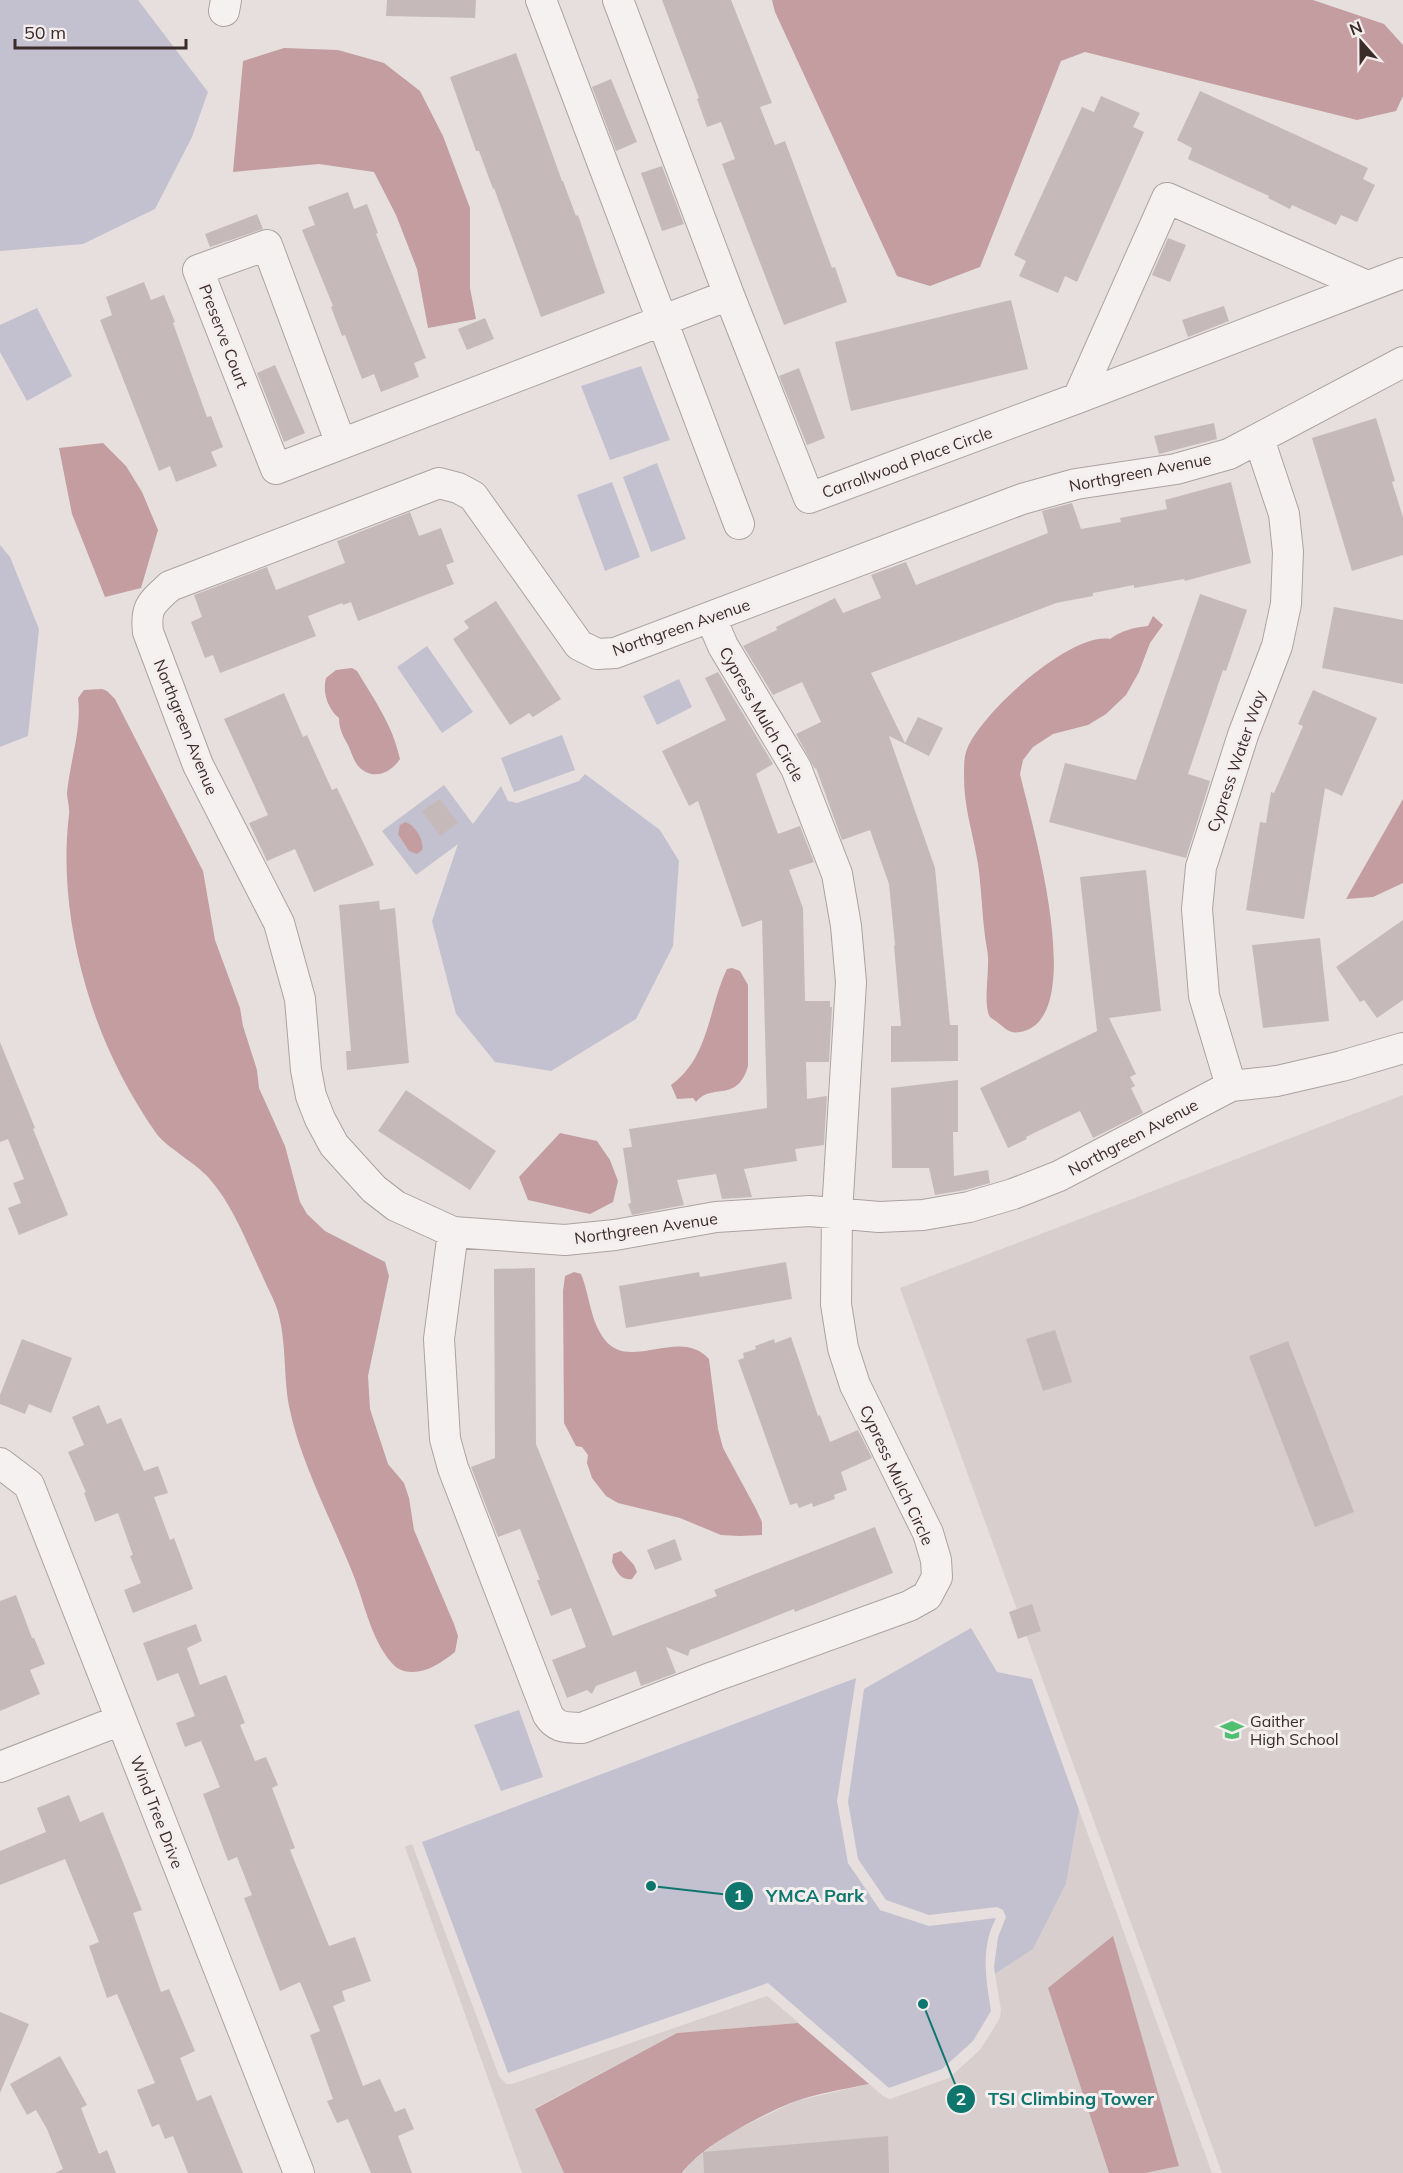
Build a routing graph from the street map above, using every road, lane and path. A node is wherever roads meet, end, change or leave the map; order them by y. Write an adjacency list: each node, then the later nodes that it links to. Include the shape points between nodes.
1 (541, 0): 6 (street)
2 (618, 0): 5 (street, Carrollwood Place Circle)
3 (1403, 273): 4 (street, Carrollwood Place Circle)
4 (1367, 286): 8 (street, Carrollwood Place Circle); 8 (street, via 1167,198)
5 (729, 295): 6 (street, Preserve Court); 8 (street, Carrollwood Place Circle, via 809,498)
6 (662, 321): 10 (street, Preserve Court); 11 (street)
7 (1403, 362): 9 (street, Northgreen Avenue)
8 (1078, 398)
9 (1259, 439): 12 (street, Northgreen Avenue, via 1229,454 1176,469 1076,484 1022,499); 14 (street, Cypress Water Way, via 1284,514 1288,552 1286,604 1276,646 1201,867 1197,909 1204,996)
10 (341, 444): 10 (street, Preserve Court, via 276,469 198,270 267,245)
11 (739, 524)
12 (711, 618): 15 (street, Cypress Mulch Circle, via 723,646 796,768 837,874 851,982); 16 (street, Northgreen Avenue, via 615,653 597,654 579,645 473,496 439,483 170,586 152,602 146,615 148,632 198,765 279,922 300,999 306,1070 320,1119 334,1145 374,1189 396,1206)
13 (1403, 1048): 14 (street, Northgreen Avenue, via 1277,1081)
14 (1231, 1086): 15 (street, Northgreen Avenue, via 1059,1176 1012,1194 922,1215 879,1217)
15 (837, 1213): 16 (street, Northgreen Avenue, via 716,1217 615,1236 565,1240); 16 (street, Cypress Mulch Circle, via 836,1304 843,1348 887,1455 928,1533 937,1577 927,1596 909,1606 582,1728 563,1727 548,1715 448,1449 439,1339)
16 (453, 1232)
17 (0, 1463): 18 (street, Wind Tree Drive, via 29,1485)
18 (121, 1720): 19 (street); 20 (street, Wind Tree Drive)
19 (0, 1767)
20 (299, 2173)

